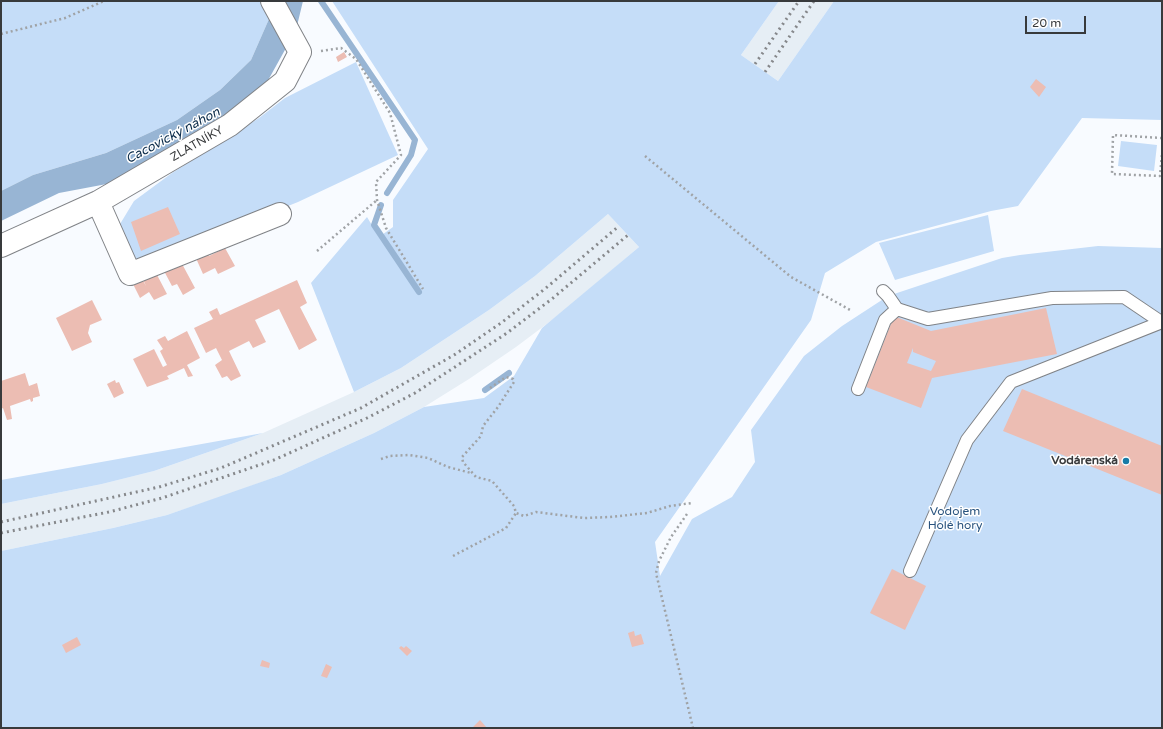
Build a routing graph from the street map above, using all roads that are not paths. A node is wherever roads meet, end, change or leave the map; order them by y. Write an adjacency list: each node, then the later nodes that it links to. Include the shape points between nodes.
1 (273, 3): 2 (street, ZLATNÍKY, via 300,52 285,81 230,125)
2 (98, 202): 3 (street, via 130,274); 4 (street, ZLATNÍKY)
3 (280, 214)
4 (1, 246)
5 (883, 291): 6 (lane)
6 (897, 309): 7 (lane, via 928,319 1052,298 1124,297); 8 (lane, via 885,320)
7 (1162, 322): 9 (lane, via 1011,382 967,440)
8 (858, 389)
9 (910, 571)

